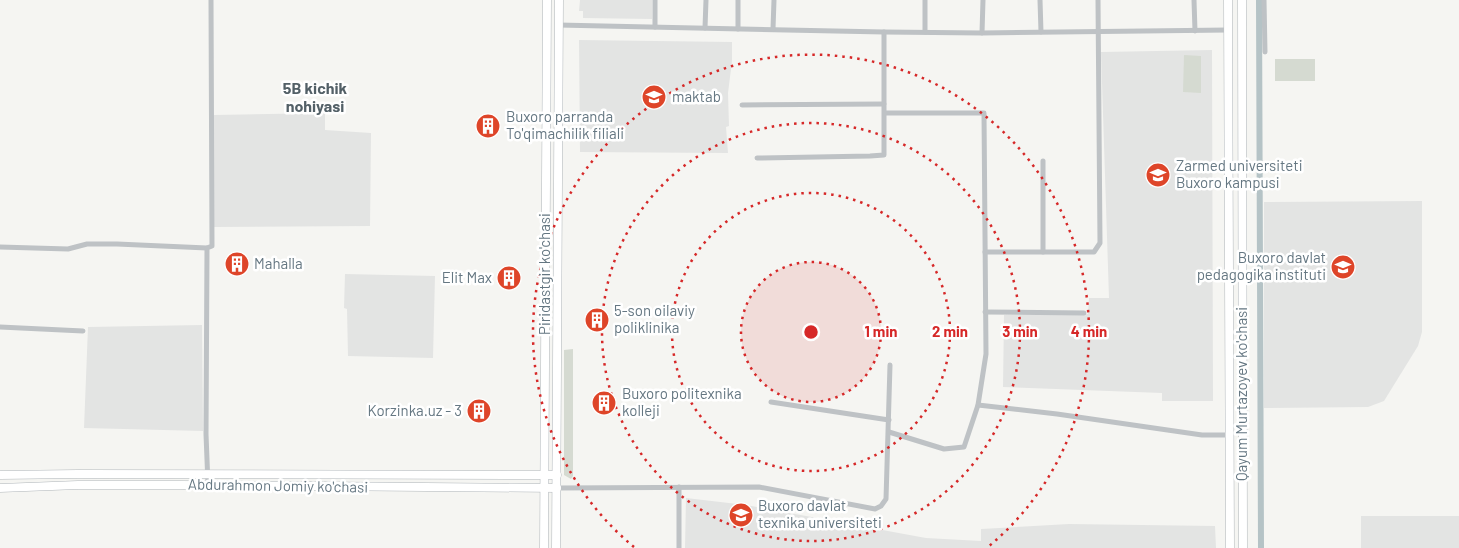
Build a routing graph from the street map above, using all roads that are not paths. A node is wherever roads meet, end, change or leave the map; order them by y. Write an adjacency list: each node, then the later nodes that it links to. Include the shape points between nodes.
1 (211, 0): 37 (street, via 212,246)
2 (547, 0): 55 (street, Piridastgir ko'chasi)
3 (558, 0): 16 (street, Piridastgir ko'chasi)
4 (655, 0): 17 (street)
5 (706, 0): 18 (street)
6 (738, 0): 19 (street)
7 (774, 0): 20 (street)
8 (925, 0): 24 (street)
9 (983, 0): 27 (street)
10 (1040, 0): 25 (street)
11 (1098, 0): 26 (street)
12 (1194, 0): 22 (street)
13 (1228, 0): 21 (street, Qayum Murtazoyev ko'chasi)
14 (1242, 0): 29 (street, Qayum Murtazoyev ko'chasi)
15 (1264, 0): 30 (street)
16 (558, 25): 17 (street); 54 (street, Piridastgir ko'chasi)
17 (656, 27): 18 (street)
18 (705, 28): 19 (street)
19 (738, 28): 20 (street)
20 (773, 29): 23 (street)
21 (1228, 30): 22 (street); 28 (street, Qayum Murtazoyev ko'chasi)
22 (1195, 31): 26 (street)
23 (884, 32): 24 (street); 32 (street)
24 (925, 32): 27 (street)
25 (1040, 32): 26 (street); 27 (street)
26 (1097, 32): 39 (street, via 1100,244 1094,252)
27 (982, 33)
28 (1228, 40): 29 (street); 49 (street, Qayum Murtazoyev ko'chasi)
29 (1242, 40): 51 (street, Qayum Murtazoyev ko'chasi)
30 (1265, 52)
31 (742, 104): 32 (street)
32 (884, 104): 33 (street)
33 (885, 113): 34 (street, via 884,155); 38 (street, via 984,113)
34 (757, 158)
35 (1043, 161): 39 (street)
36 (0, 247): 37 (street, via 68,249 87,244 117,244)
37 (207, 248): 52 (street)
38 (985, 252): 39 (street); 40 (street)
39 (1042, 252)
40 (985, 312): 41 (street); 46 (street, via 986,354)
41 (1084, 313)
42 (0, 327): 43 (street)
43 (83, 331)
44 (890, 365): 47 (street)
45 (771, 402): 47 (street)
46 (978, 405): 48 (street, via 964,447 944,449); 49 (street, via 1202,435)
47 (889, 420): 48 (street)
48 (889, 432): 57 (street, via 886,499 875,509 759,487)
49 (1230, 435): 50 (street, Qayum Murtazoyev ko'chasi)
50 (1230, 470): 51 (street); 61 (street, Qayum Murtazoyev ko'chasi)
51 (1242, 470): 62 (street, Qayum Murtazoyev ko'chasi)
52 (208, 474): 53 (street, Abdurahmon Jomiy ko'chasi); 55 (street, Abdurahmon Jomiy ko'chasi); 56 (street)
53 (0, 475)
54 (557, 475): 55 (street, Abdurahmon Jomiy ko'chasi); 60 (street, Piridastgir ko'chasi)
55 (545, 476): 59 (street, Piridastgir ko'chasi)
56 (208, 485): 58 (street, Abdurahmon Jomiy ko'chasi); 59 (street, Abdurahmon Jomiy ko'chasi)
57 (679, 487): 60 (street); 65 (street)
58 (0, 488)
59 (545, 488): 60 (street, Abdurahmon Jomiy ko'chasi); 63 (street, Piridastgir ko'chasi)
60 (557, 488): 64 (street, Piridastgir ko'chasi)
61 (1230, 491): 62 (street); 66 (street, Qayum Murtazoyev ko'chasi)
62 (1242, 491): 67 (street, Qayum Murtazoyev ko'chasi)
63 (544, 548)
64 (556, 548)
65 (680, 548)
66 (1230, 548)
67 (1243, 548)

